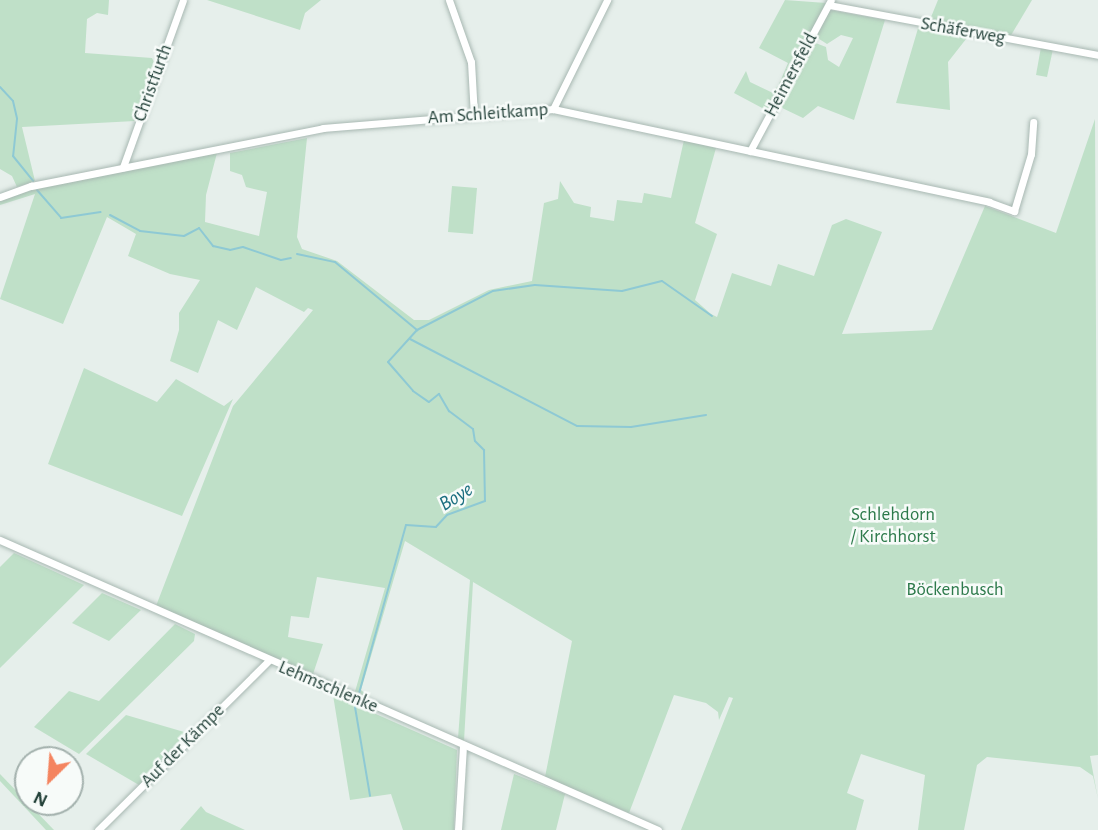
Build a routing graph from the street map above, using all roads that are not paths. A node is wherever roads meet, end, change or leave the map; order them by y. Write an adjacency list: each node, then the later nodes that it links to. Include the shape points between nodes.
1 (183, 0): 10 (street, Christfurth)
2 (449, 0): 7 (street, via 470,56)
3 (607, 0): 6 (street)
4 (830, 3): 5 (street, Schäferweg); 9 (street, Heimersfeld)
5 (1098, 55)
6 (553, 109): 7 (street, Am Schleitkamp); 9 (street, Am Schleitkamp)
7 (474, 114): 10 (street, Am Schleitkamp, via 323,128)
8 (1033, 122): 9 (street, Am Schleitkamp, via 1031,154 1014,211)
9 (750, 151)
10 (122, 167): 11 (street, Am Schleitkamp)
11 (0, 197)
12 (0, 540): 13 (street, Lehmschlenke)
13 (268, 661): 14 (street, Lehmschlenke); 15 (street, Auf der Kämpe)
14 (463, 745): 16 (street); 17 (street, Lehmschlenke)
15 (98, 830)
16 (458, 830)
17 (658, 830)

